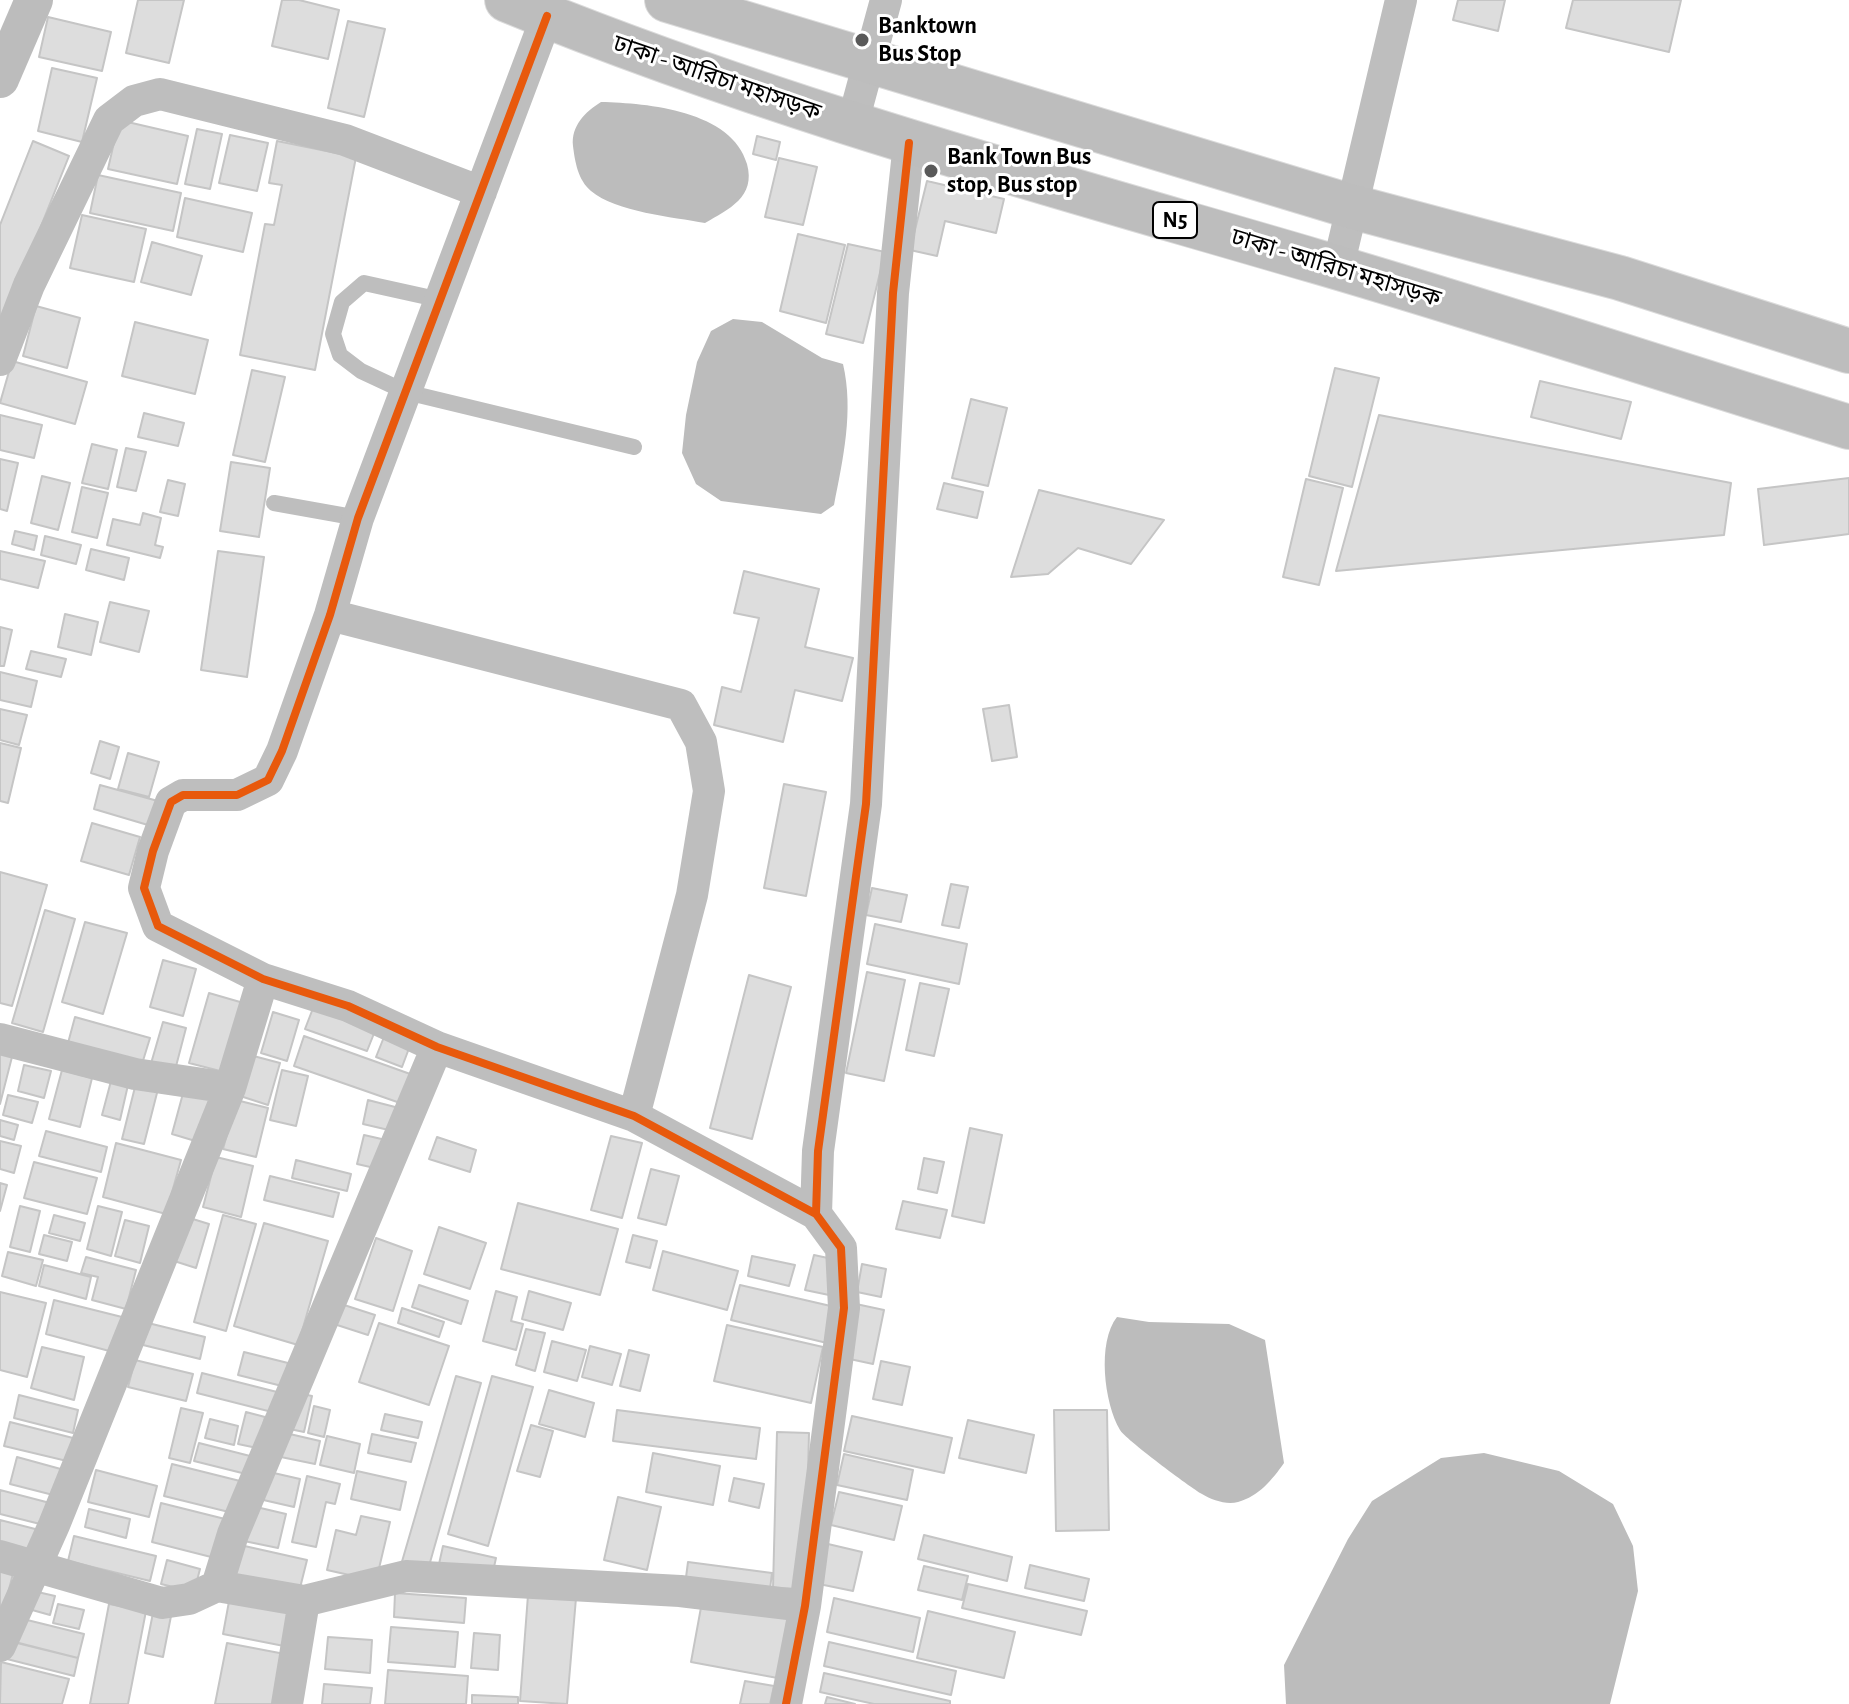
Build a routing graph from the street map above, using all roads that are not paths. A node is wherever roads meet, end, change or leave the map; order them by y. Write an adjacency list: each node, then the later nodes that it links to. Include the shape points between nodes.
1 (507, 0): 5 (highway, ঢাকা - আরিচা মহাসড়ক / N5)
2 (667, 0): 6 (highway)
3 (886, 0): 6 (street)
4 (1401, 0): 10 (street)
5 (547, 16): 7 (highway, ঢাকা - আরিচা মহাসড়ক / N5, via 741,90); 9 (street)
6 (870, 62): 7 (street); 10 (highway)
7 (852, 125): 8 (highway, ঢাকা - আরিচা মহাসড়ক / N5)
8 (909, 143): 11 (highway, ঢাকা - আরিচা মহাসড়ক / N5); 26 (street, via 893,293 866,804 818,1151)
9 (481, 192): 12 (street); 14 (street, via 345,140 160,94 134,101 109,120 29,285)
10 (1353, 207): 11 (street); 13 (highway, via 1620,278)
11 (1338, 267): 16 (highway, ঢাকা - আরিচা মহাসড়ক / N5)
12 (441, 300): 15 (street); 15 (lane, via 364,283 342,302 333,334 340,355)
13 (1849, 351)
14 (0, 360)
15 (406, 392): 17 (lane); 19 (street)
16 (1849, 427)
17 (634, 447)
18 (274, 503): 19 (lane)
19 (358, 518): 20 (street)
20 (330, 615): 21 (street, via 268,780 237,795 183,795 171,802 144,888 158,926); 25 (street, via 681,705 701,742 709,791 692,895)
21 (263, 979): 23 (street, via 348,1006); 24 (street)
22 (0, 1039): 24 (street, via 135,1074)
23 (437, 1047): 25 (street); 29 (street, via 233,1534)
24 (230, 1088): 28 (street)
25 (634, 1116): 26 (street)
26 (816, 1214): 31 (street, via 841,1248 844,1308)
27 (0, 1556): 28 (street)
28 (37, 1567): 29 (street, via 162,1603 189,1599); 32 (street)
29 (217, 1586): 30 (street)
30 (304, 1601): 31 (street, via 406,1576 680,1591); 33 (street)
31 (805, 1606): 34 (street)
32 (0, 1646)
33 (287, 1704)
34 (786, 1704)

